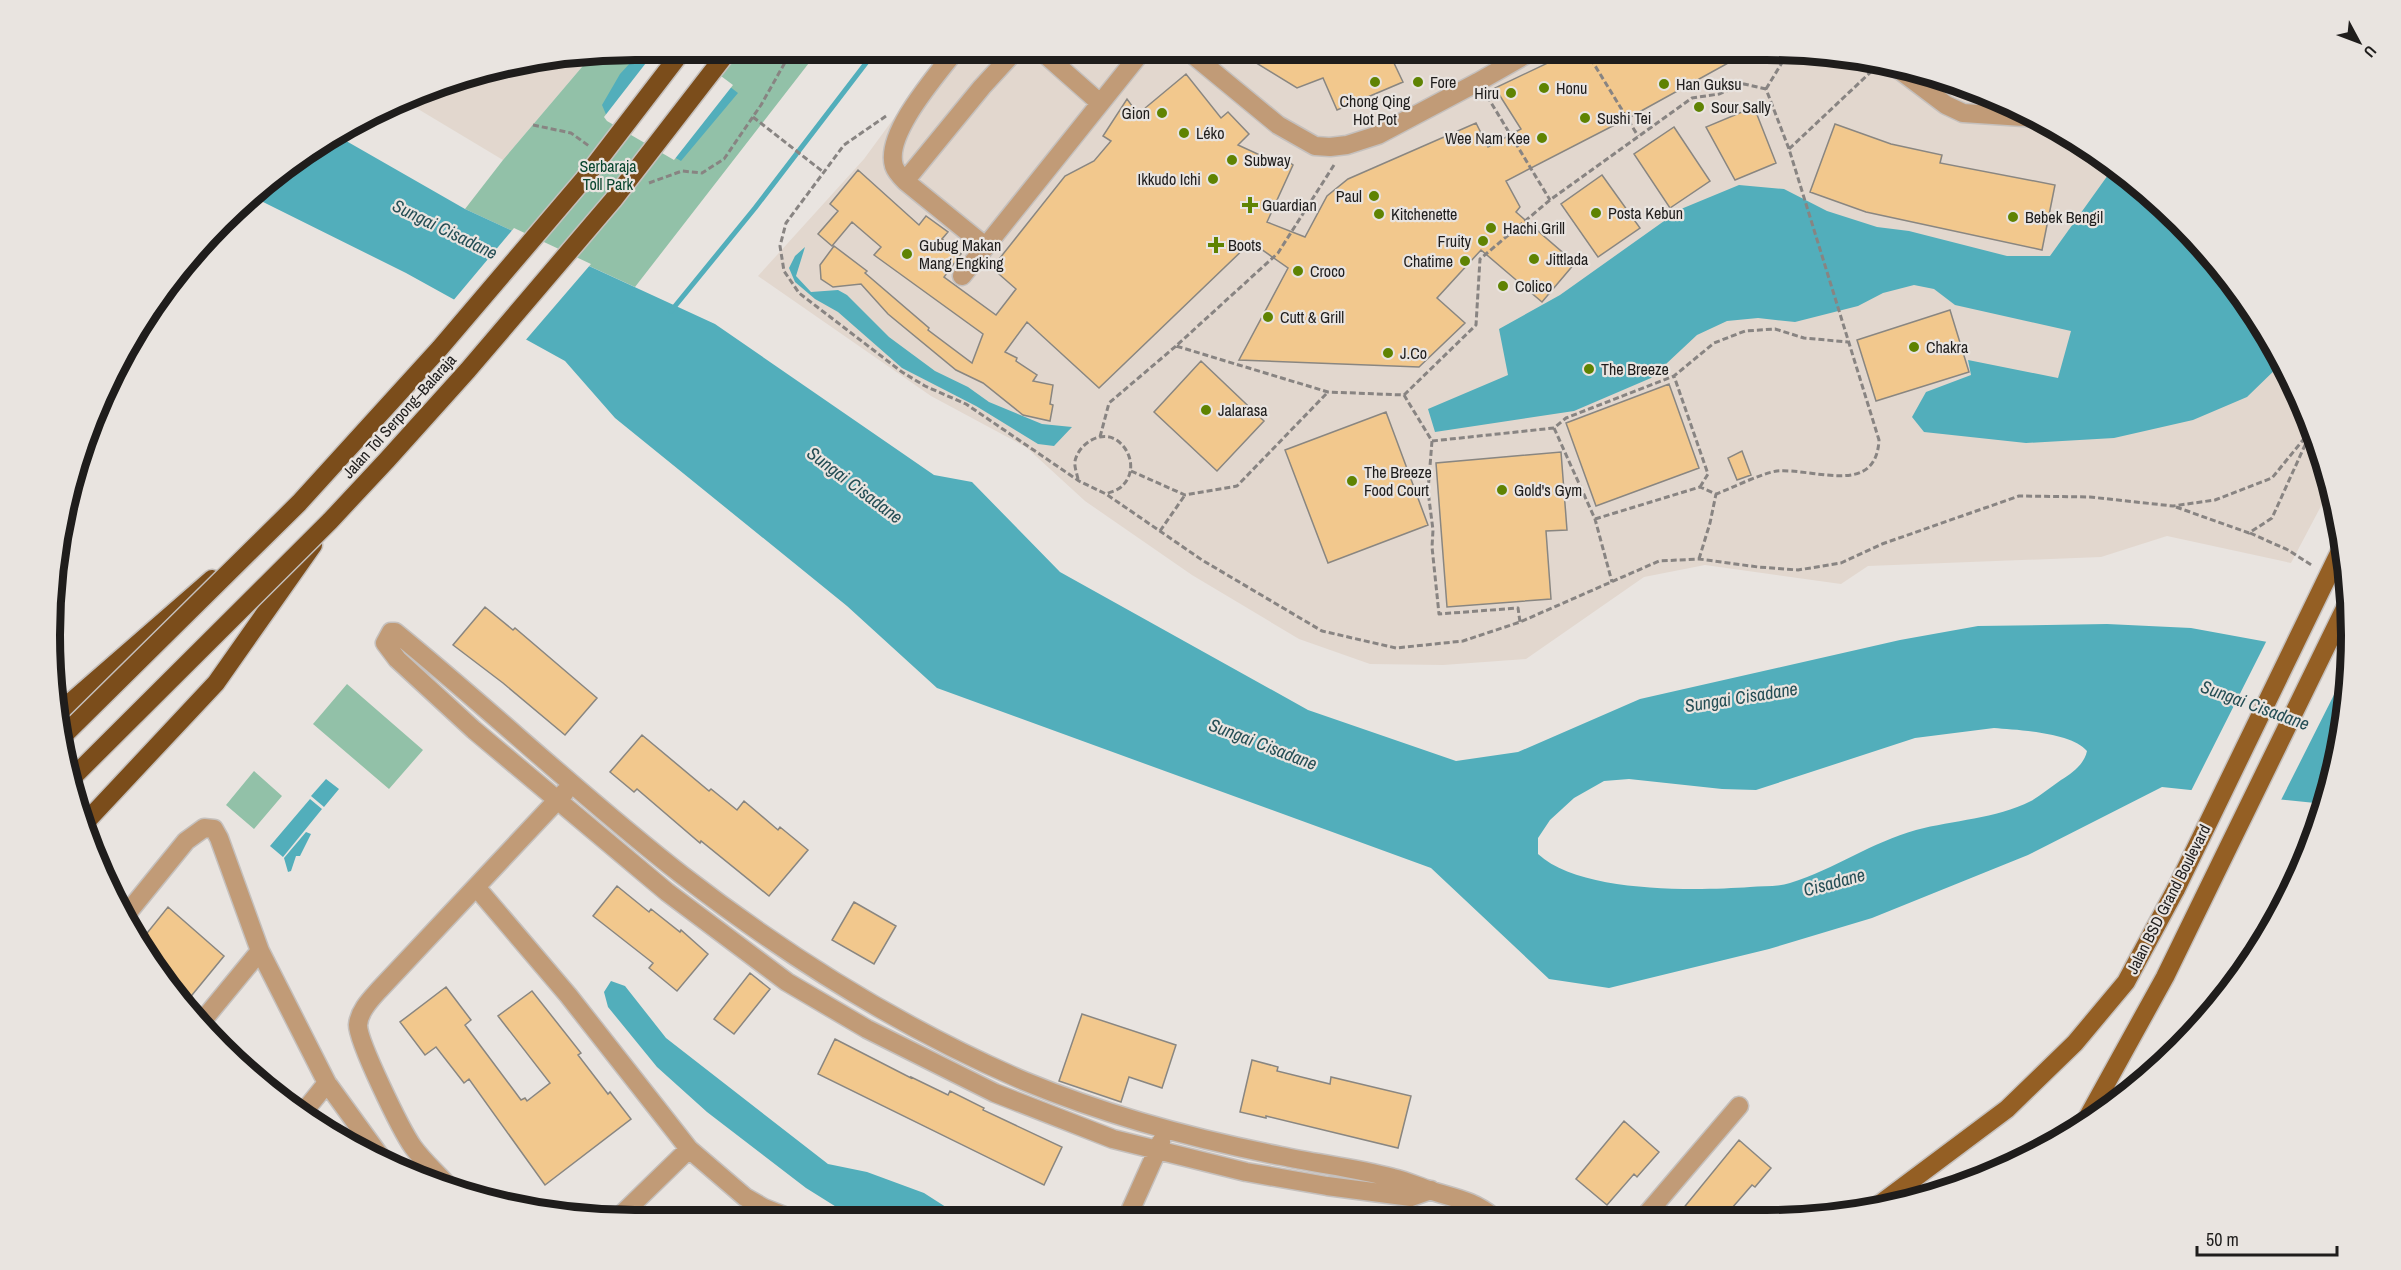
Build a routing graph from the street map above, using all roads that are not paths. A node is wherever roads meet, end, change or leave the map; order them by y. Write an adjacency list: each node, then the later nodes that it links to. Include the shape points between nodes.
1 (675, 60): 15 (highway, Jalan Tol Serpong–Balaraja, bridge, via 584,179 440,348)
2 (721, 60): 16 (highway, Jalan Tol Serpong–Balaraja, bridge, via 613,200 468,370)
3 (949, 60): 12 (street, via 917,103 896,142 894,165)
4 (1007, 60): 12 (street)
5 (1051, 60): 10 (street)
6 (1135, 60): 10 (street)
7 (1199, 60): 8 (street, via 1296,137 1314,146 1330,147 1378,135)
8 (1516, 60)
9 (1911, 79): 11 (street, via 1963,113)
10 (1100, 103): 13 (street)
11 (2014, 117)
12 (905, 181): 13 (street)
13 (985, 246): 14 (street)
14 (962, 276)
15 (298, 502): 19 (highway, bridge); 20 (highway, Jalan Tol Serpong–Balaraja, bridge)
16 (330, 521): 21 (highway, Jalan Tol Serpong–Balaraja, bridge); 24 (highway, bridge, via 216,683)
17 (2336, 560): 45 (main road, Jalan BSD Grand Boulevard, bridge, via 2176,889 2126,982 2075,1043 2007,1109)
18 (2341, 617): 36 (main road, Jalan BSD Grand Boulevard, via 2201,905)
19 (65, 707)
20 (68, 732)
21 (77, 773)
22 (571, 783): 23 (street); 23 (street, via 400,637 392,632 388,635 385,644 397,659); 25 (street)
23 (558, 801): 26 (street); 27 (street)
24 (90, 817)
25 (681, 874): 27 (street); 31 (street, via 800,960)
26 (476, 887): 39 (street, via 568,994); 42 (street, via 380,990 363,1010 358,1024 394,1115 413,1147)
27 (667, 891): 32 (street, via 787,982)
28 (130, 910): 29 (street, via 186,841 204,828 214,829)
29 (260, 951): 30 (street); 33 (street)
30 (206, 1017)
31 (916, 1030): 32 (street); 37 (street, via 1027,1082)
32 (904, 1048): 40 (street, via 1020,1104)
33 (327, 1083): 35 (street); 38 (street)
34 (1739, 1106): 50 (street)
35 (308, 1107)
36 (2094, 1107)
37 (1164, 1129): 40 (street); 41 (street)
38 (373, 1147)
39 (689, 1149): 46 (street); 47 (street, via 745,1197)
40 (1158, 1151): 43 (street); 48 (street)
41 (1280, 1156): 43 (street); 44 (street, via 1391,1177)
42 (438, 1174)
43 (1278, 1177): 44 (street, via 1403,1196)
44 (1431, 1191): 49 (street, via 1467,1200)
45 (1891, 1196)
46 (626, 1210)
47 (769, 1210)
48 (1131, 1210)
49 (1483, 1210)
50 (1650, 1210)

